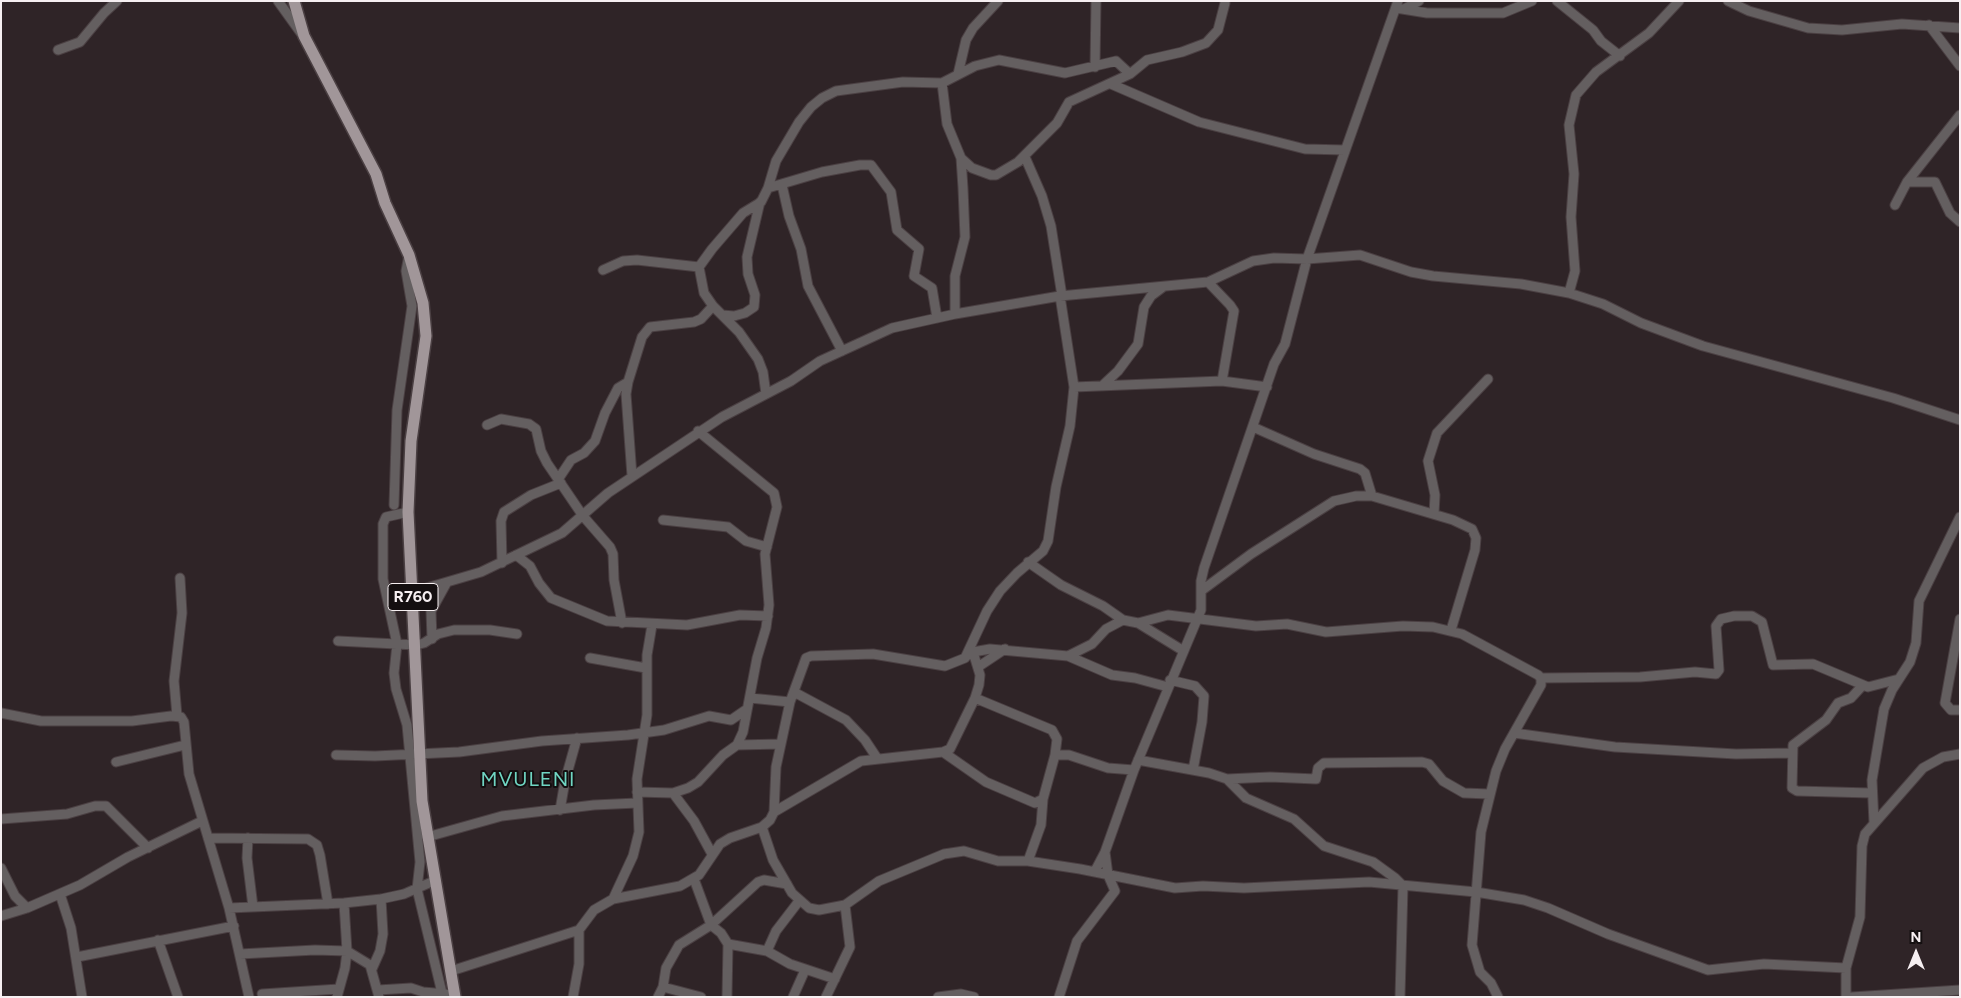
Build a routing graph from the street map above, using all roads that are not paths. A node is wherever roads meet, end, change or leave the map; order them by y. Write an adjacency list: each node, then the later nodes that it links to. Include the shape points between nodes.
1 (117, 1): 16 (street, via 80,42)
2 (278, 1): 15 (street)
3 (294, 1): 15 (main road)
4 (998, 1): 20 (street, via 966,40)
5 (1096, 1): 18 (street)
6 (1420, 1): 12 (street)
7 (1532, 1): 12 (street, via 1498,13 1427,13)
8 (1557, 1): 17 (street)
9 (1679, 1): 17 (street, via 1649,33)
10 (1728, 1): 13 (street, via 1757,14 1808,28 1842,30 1902,24)
11 (1225, 3): 21 (street, via 1218,30 1206,43 1147,60)
12 (1399, 6): 25 (street)
13 (1929, 25): 14 (street); 19 (street)
14 (1960, 28)
15 (304, 36): 34 (main road, R760, via 376,174)
16 (58, 50)
17 (1620, 56): 40 (street, via 1580,88 1570,115 1574,174 1570,217 1575,271)
18 (1095, 66): 20 (street, via 1065,73 999,60 987,61); 21 (street, via 1116,61)
19 (1960, 66)
20 (958, 74): 22 (street)
21 (1130, 74): 23 (street)
22 (942, 83): 27 (street, via 947,124); 30 (street, via 844,88 822,98 799,122 776,161)
23 (1111, 84): 25 (street, via 1199,122 1305,149); 26 (street, via 1069,102 1058,123)
24 (1960, 115): 28 (street)
25 (1345, 150): 35 (street)
26 (1025, 156): 27 (street, via 996,175 972,168); 41 (street, via 1051,226)
27 (961, 158): 43 (street, via 965,236 955,276)
28 (1908, 182): 32 (street); 33 (street, via 1935,182 1950,213)
29 (782, 186): 30 (street); 45 (street, via 822,172 871,165 891,192 897,230 919,249 914,276 932,288); 46 (street, via 808,286)
30 (768, 188): 31 (street)
31 (761, 202): 36 (street, via 744,214); 44 (street, via 747,257 748,274 755,295 754,307 744,313)
32 (1895, 205)
33 (1960, 222)
34 (409, 256): 61 (street, via 406,270 412,306 397,410); 61 (main road, R760, via 423,303 426,336)
35 (1306, 260): 38 (street, via 1274,258 1253,261); 40 (street, via 1360,255 1411,272 1521,284); 52 (street, via 1285,344)
36 (699, 267): 37 (street, via 624,260); 42 (street, via 704,294)
37 (603, 270)
38 (1208, 282): 39 (street); 48 (street, via 1234,311)
39 (1167, 286): 41 (street); 50 (street, via 1151,296 1141,317 1138,344)
40 (1569, 293): 54 (street, via 1703,346 1893,398)
41 (1061, 296): 43 (street); 51 (street)
42 (713, 306): 44 (street); 49 (street, via 694,322 657,326 645,331)
43 (955, 314): 45 (street)
44 (722, 315): 53 (street, via 740,332 758,359 764,372)
45 (937, 318): 46 (street, via 892,328)
46 (842, 351): 53 (street)
47 (1488, 379): 62 (street, via 1437,432 1428,460 1435,495)
48 (1222, 381): 50 (street); 52 (street)
49 (628, 382): 58 (street); 59 (street, via 618,388 595,441 584,453 571,460)
50 (1103, 385): 51 (street)
51 (1074, 387): 68 (street, via 1070,426 1048,542 1044,551)
52 (1267, 387): 56 (street)
53 (766, 394): 57 (street)
54 (1960, 420)
55 (486, 425): 59 (street, via 501,418 532,425 541,451)
56 (1253, 427): 60 (street, via 1314,454 1360,469 1365,473); 72 (street, via 1204,568)
57 (698, 432): 58 (street); 66 (street, via 774,493 777,507)
58 (632, 476): 63 (street)
59 (560, 481): 63 (street); 69 (street, via 504,512 501,522)
60 (1372, 496): 62 (street); 72 (street, via 1334,501 1251,554)
61 (400, 510): 73 (main road, R760); 85 (street, via 386,518 383,524 383,579)
62 (1434, 514): 81 (street, via 1472,529 1476,538)
63 (583, 516): 67 (street, via 562,533); 78 (street, via 613,554)
64 (1960, 517): 96 (street, via 1921,597 1913,655)
65 (663, 520): 66 (street, via 728,527 746,541)
66 (767, 547): 74 (street, via 764,569)
67 (516, 555): 69 (street); 78 (street, via 530,566 552,598 597,619)
68 (1028, 562): 77 (street); 92 (street, via 996,598)
69 (502, 563): 71 (street)
70 (180, 578): 106 (street, via 182,614 174,681)
71 (447, 582): 73 (street); 83 (street, via 431,611)
72 (1201, 591): 75 (street, via 1202,603)
73 (413, 592): 86 (main road, R760)
74 (768, 616): 80 (street, via 740,615 687,625); 100 (street)
75 (1196, 618): 79 (street, via 1160,616); 81 (street, via 1256,626 1287,624 1326,632 1403,626); 88 (street)
76 (1960, 618): 104 (street, via 1945,703 1951,710)
77 (1123, 620): 79 (street); 90 (street, via 1106,629 1080,652)
78 (622, 623): 80 (street)
79 (1138, 623): 88 (street)
80 (652, 625): 94 (street)
81 (1451, 630): 95 (street, via 1519,662)
82 (517, 634): 83 (street, via 454,630)
83 (432, 639): 86 (street)
84 (338, 641): 85 (street)
85 (397, 644): 86 (street); 117 (street, via 396,689)
86 (416, 645): 117 (main road, R760)
87 (1005, 649): 89 (street); 90 (street); 93 (street)
88 (1182, 650): 97 (street)
89 (973, 652): 92 (street); 93 (street)
90 (1068, 656): 97 (street, via 1112,675)
91 (590, 658): 94 (street)
92 (965, 658): 99 (street, via 945,666 873,654 811,656 803,663)
93 (978, 667): 101 (street, via 980,675)
94 (646, 668): 108 (street, via 647,715)
95 (1541, 678): 98 (street, via 1640,677 1694,672 1716,674 1719,670 1718,622 1734,616 1752,616 1762,622 1773,665 1813,664); 109 (street, via 1541,685)
96 (1899, 679): 98 (street, via 1873,688); 130 (street, via 1884,709)
97 (1169, 684): 122 (street); 125 (street, via 1195,686 1204,696)
98 (1863, 685): 116 (street, via 1848,700 1838,703 1826,720 1793,746)
99 (794, 692): 102 (street); 121 (street, via 846,720)
100 (750, 698): 102 (street); 103 (street)
101 (975, 698): 115 (street, via 955,741 950,749); 120 (street, via 1052,730 1057,739)
102 (790, 702): 112 (street)
103 (747, 708): 107 (street); 108 (street, via 731,720 709,716)
104 (1960, 710)
105 (1, 713): 106 (street, via 41,721 132,721)
106 (177, 716): 113 (street, via 184,722)
107 (744, 732): 111 (street); 114 (street)
108 (643, 733): 110 (street); 127 (street)
109 (1514, 733): 116 (street, via 1615,747 1736,754); 129 (street)
110 (577, 738): 117 (street); 134 (street)
111 (756, 743): 112 (street); 114 (street)
112 (781, 744): 135 (street)
113 (185, 745): 123 (street); 137 (street)
114 (737, 745): 128 (street, via 698,782)
115 (942, 752): 121 (street); 133 (street, via 986,782)
116 (1791, 753): 130 (street, via 1793,790)
117 (415, 754): 119 (street); 131 (main road, R760)
118 (1960, 754): 138 (street, via 1943,757 1923,768)
119 (336, 755)
120 (1055, 755): 124 (street, via 1069,755 1108,768); 133 (street)
121 (877, 758): 135 (street, via 846,768)
122 (1138, 760): 124 (street); 125 (street)
123 (116, 762)
124 (1134, 770): 144 (street)
125 (1193, 770): 126 (street)
126 (1227, 779): 129 (street, via 1316,779 1318,768 1324,763 1422,762 1428,764 1443,781 1464,793); 153 (street, via 1246,798 1294,819 1324,846 1373,862)
127 (637, 792): 128 (street); 132 (street)
128 (673, 793): 145 (street, via 694,821)
129 (1489, 794): 155 (street, via 1481,832)
130 (1871, 794): 138 (street)
131 (418, 799): 140 (main road, R760); 154 (street, via 420,862)
132 (638, 802): 134 (street); 158 (street, via 633,856)
133 (1040, 803): 146 (street, via 1041,825)
134 (560, 810): 140 (street, via 502,816)
135 (774, 812): 139 (street)
136 (1, 819): 143 (street, via 67,814 106,806)
137 (202, 821): 141 (street); 143 (street)
138 (1874, 823): 176 (street, via 1862,846 1860,917)
139 (762, 827): 145 (street, via 730,838); 152 (street, via 773,860)
140 (427, 837): 151 (main road, R760)
141 (208, 838): 142 (street); 165 (street)
142 (248, 838): 161 (street, via 308,839 317,845); 163 (street)
143 (148, 848): 156 (street)
144 (1105, 852): 148 (street); 149 (street)
145 (712, 854): 150 (street)
146 (1028, 861): 148 (street); 162 (street, via 998,861 964,851 944,854 879,881)
147 (1, 868): 164 (street, via 15,896)
148 (1095, 871): 149 (street)
149 (1108, 875): 153 (street, via 1175,888 1252,888 1343,882); 199 (street, via 1115,891 1077,941)
150 (694, 879): 158 (street, via 680,886); 167 (street)
151 (436, 880): 154 (street); 179 (main road, R760)
152 (787, 884): 159 (street); 167 (street, via 758,882)
153 (1403, 886): 155 (street); 200 (street)
154 (417, 889): 157 (street); 187 (street)
155 (1476, 892): 176 (street, via 1524,900 1548,908 1608,934 1708,970 1764,964); 201 (street, via 1472,945 1480,972 1492,983)
156 (60, 894): 164 (street); 175 (street)
157 (381, 899): 160 (street); 177 (street, via 383,934)
158 (613, 899): 169 (street, via 594,910)
159 (799, 901): 162 (street, via 819,910); 173 (street, via 776,931)
160 (344, 903): 161 (street); 172 (street)
161 (328, 904): 163 (street)
162 (845, 905): 180 (street, via 850,947)
163 (253, 907): 165 (street)
164 (27, 908): 166 (street)
165 (229, 908): 168 (street)
166 (1, 916)
167 (712, 925): 171 (street); 181 (street, via 679,945 666,968)
168 (234, 926): 170 (street); 174 (street)
169 (579, 930): 179 (street); 191 (street, via 578,970)
170 (158, 940): 175 (street); 189 (street)
171 (728, 944): 173 (street); 194 (street)
172 (347, 951): 174 (street); 177 (street, via 365,960); 183 (street)
173 (767, 951): 178 (street)
174 (240, 954): 190 (street)
175 (76, 957): 188 (street)
176 (1846, 968): 202 (street)
177 (372, 969): 184 (street)
178 (806, 970): 180 (street); 195 (street)
179 (451, 971): 187 (main road, R760)
180 (835, 980): 196 (street)
181 (663, 987): 192 (street); 193 (street)
182 (1960, 990): 186 (street)
183 (338, 993): 185 (street)
184 (378, 993): 187 (street, via 411,988)
185 (262, 994)
186 (1882, 995): 203 (street)
187 (449, 996)
188 (82, 997)
189 (178, 997)
190 (249, 997)
191 (573, 997)
192 (658, 997)
193 (701, 997)
194 (727, 997)
195 (793, 997)
196 (826, 997)
197 (938, 997): 198 (street, via 961,994)
198 (974, 997)
199 (1059, 997)
200 (1400, 997)
201 (1498, 997)
202 (1846, 997)
203 (1852, 997)

